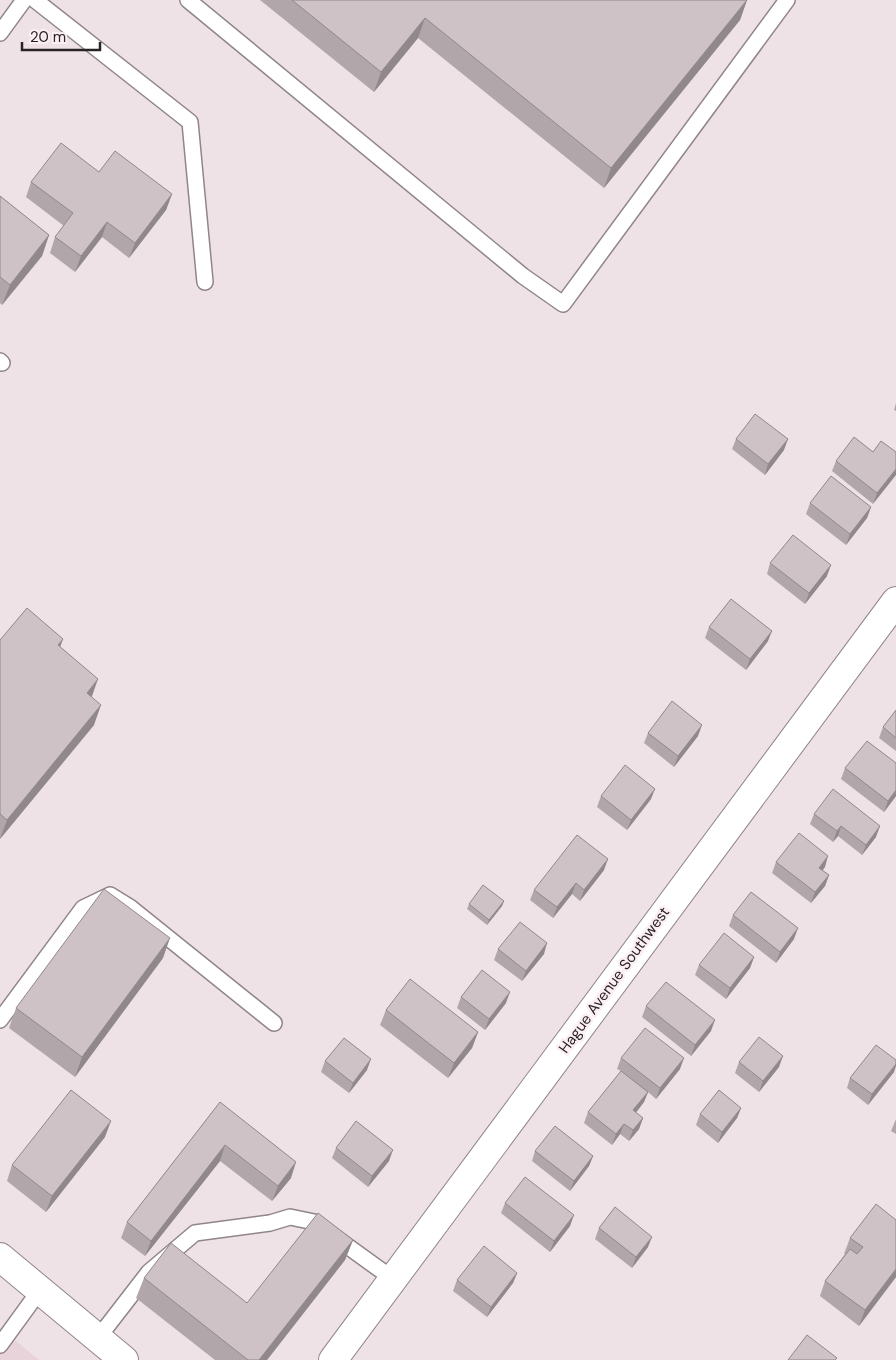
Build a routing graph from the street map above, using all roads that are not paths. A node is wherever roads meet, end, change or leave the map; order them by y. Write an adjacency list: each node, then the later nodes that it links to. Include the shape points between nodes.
1 (24, 0): 5 (lane)
2 (35, 0): 6 (lane, via 190,122)
3 (188, 0): 4 (lane, via 523,276 563,304)
4 (787, 0)
5 (0, 33)
6 (205, 282)
7 (896, 601): 11 (street, Hague Avenue Southwest)
8 (0, 1020): 9 (lane, via 83,908 110,896 131,908)
9 (274, 1023)
10 (0, 1257): 12 (street)
11 (393, 1279): 13 (lane, via 314,1222 290,1217 270,1223 195,1233 149,1272); 16 (street, Hague Avenue Southwest)
12 (40, 1290): 13 (street); 14 (lane)
13 (98, 1338): 15 (street)
14 (0, 1345)
15 (124, 1360)
16 (333, 1360)

